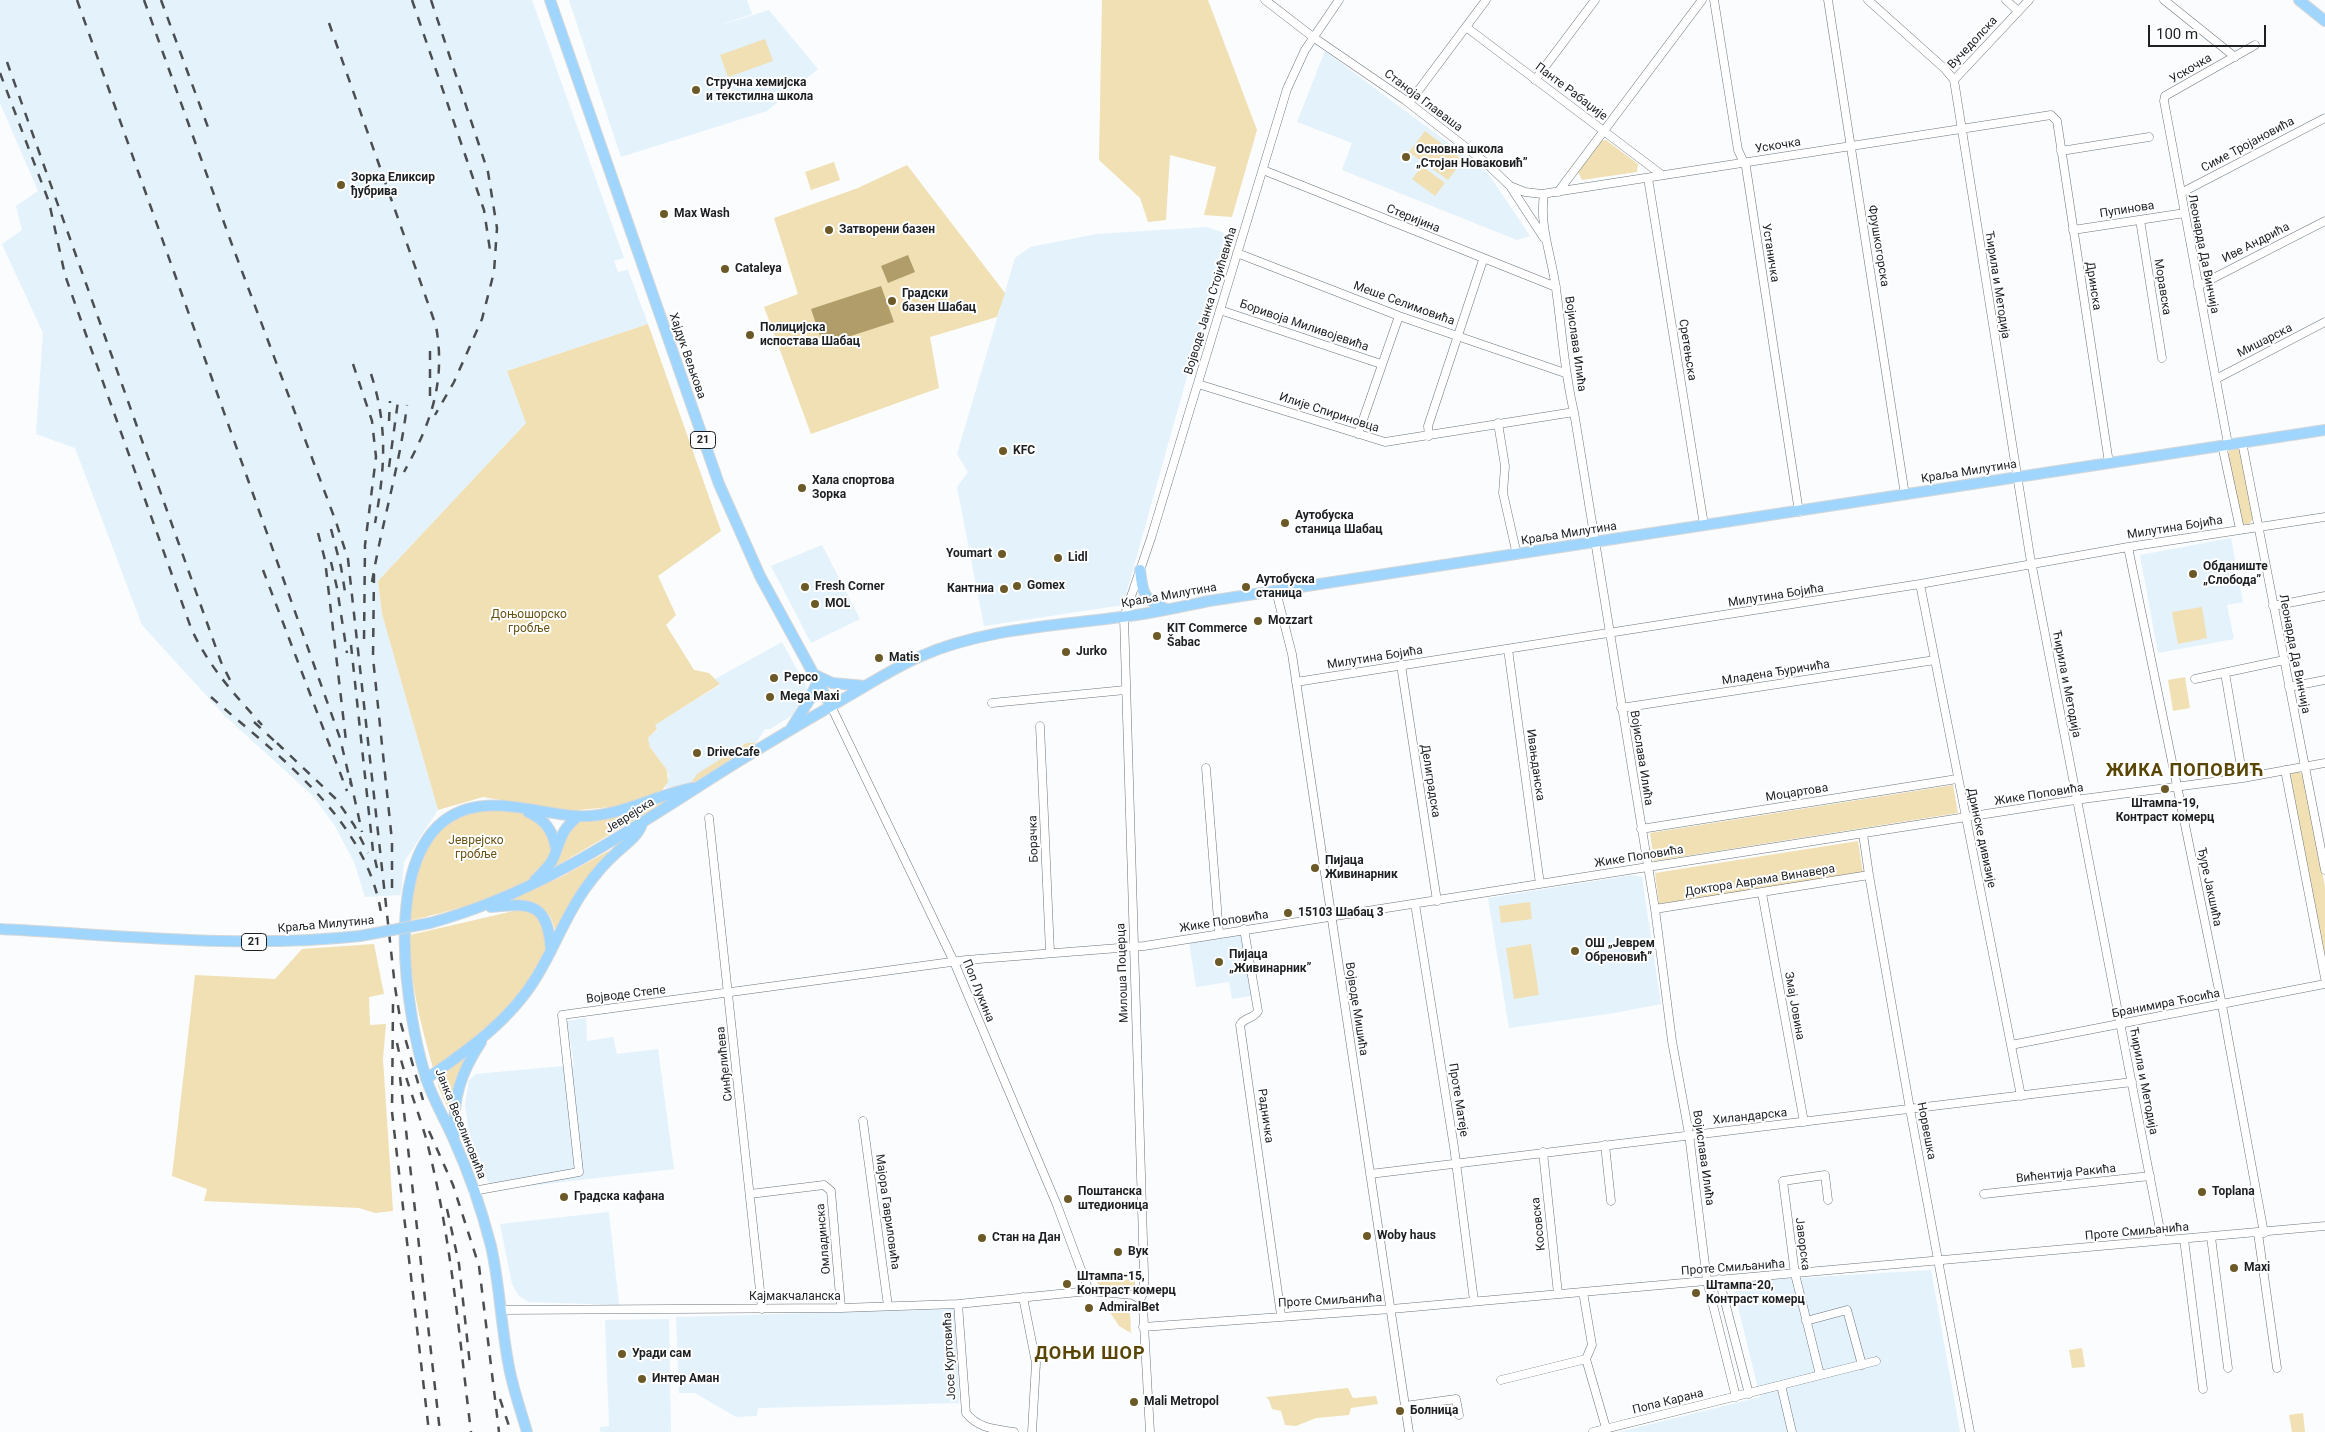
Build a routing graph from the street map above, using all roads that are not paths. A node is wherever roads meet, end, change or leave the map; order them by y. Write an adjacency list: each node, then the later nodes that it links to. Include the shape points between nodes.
1 (550, 0): 89 (main road, Хајдук Вељкова / 21, via 719,484 751,558)
2 (1265, 0): 17 (street, Станоја Главаша)
3 (1339, 0): 17 (street, Војводе Јанка Стојићевића)
4 (1486, 0): 16 (street)
5 (1595, 0): 20 (street)
6 (1702, 0): 27 (street)
7 (1714, 0): 31 (street, Устаничка, via 1738,150)
8 (1828, 0): 29 (street, Фрушкогорска)
9 (1868, 0): 21 (street)
10 (2006, 0): 14 (street)
11 (2028, 0): 14 (street, Вучедолска)
12 (2164, 0): 19 (street)
13 (2299, 0): 15 (main road)
14 (2018, 11): 21 (street, Вучедолска)
15 (2325, 21)
16 (1466, 27): 20 (street, Панте Рабаџије); 23 (street)
17 (1313, 37): 23 (street, Станоја Главаша); 32 (street, Војводе Јанка Стојићевића, via 1287,89)
18 (2255, 45): 19 (street, Ускочка)
19 (2235, 57): 22 (street, Ускочка)
20 (1535, 80): 27 (street, Панте Рабаџије)
21 (1954, 80): 26 (street, Ћирила и Методија)
22 (2165, 97): 37 (street, Леонарда Да Винчија)
23 (1409, 103): 35 (street, Станоја Главаша, via 1486,163)
24 (2051, 115): 26 (street, Ускочка); 30 (street, Дринска, via 2056,121)
25 (2325, 118): 37 (street, Симе Тројановића)
26 (1961, 129): 29 (street, Ускочка); 65 (street, Ћирила и Методија)
27 (1604, 131): 33 (street, Панте Рабаџије); 36 (street)
28 (2149, 137): 30 (street)
29 (1851, 146): 31 (street, Ускочка); 66 (street, Фрушкогорска)
30 (2061, 151): 42 (street, Дринска)
31 (1744, 163): 33 (street, Ускочка); 67 (street, Устаничка)
32 (1263, 170): 44 (street, Војводе Јанка Стојићевића); 45 (street, Стеријина)
33 (1662, 176): 34 (street, Ускочка)
34 (1648, 178): 36 (street, Ускочка); 69 (street, Сретењска)
35 (1510, 186): 38 (street, Ускочка); 43 (street, Станоја Главаша)
36 (1558, 192): 38 (street, Ускочка)
37 (2181, 193): 39 (street, Леонарда Да Винчија)
38 (1544, 194): 43 (street)
39 (2184, 213): 40 (street, Пупинова); 46 (street, Леонарда Да Винчија)
40 (2140, 220): 42 (street, Пупинова); 52 (street, Моравска)
41 (2325, 221): 46 (street, Иве Андрића)
42 (2073, 230): 64 (street, Дринска)
43 (1545, 240): 47 (street, Војислава Илића)
44 (1237, 253): 48 (street, Војводе Јанка Стојићевића); 49 (street, Меше Селимовића)
45 (1483, 260): 47 (street, Стеријина); 51 (street)
46 (2198, 286): 55 (street, Леонарда Да Винчија)
47 (1556, 287): 54 (street, Војислава Илића)
48 (1220, 310): 53 (street, Боривоја Миливојевића); 56 (street, Војводе Јанка Стојићевића)
49 (1399, 316): 51 (street, Меше Селимовића); 53 (street)
50 (2325, 322): 55 (street, Мишарска)
51 (1458, 336): 54 (street, Меше Селимовића); 61 (street, via 1428,426)
52 (2162, 358)
53 (1381, 364): 60 (street)
54 (1565, 373): 57 (street, Војислава Илића)
55 (2216, 379): 63 (street, Леонарда Да Винчија)
56 (1198, 384): 60 (street, Илије Спириновца); 76 (street, Војводе Јанка Стојићевића)
57 (1574, 412): 58 (street, Илије Спириновца); 72 (street, Војислава Илића)
58 (1498, 423): 61 (street, Илије Спириновца); 74 (street, via 1505,466 1503,493)
59 (2325, 430): 62 (main road, Краља Милутина)
60 (1358, 434): 61 (street, Илије Спириновца, via 1384,442)
61 (1429, 436)
62 (2242, 442): 63 (main road, Краља Милутина); 70 (street, Леонарда Да Винчија)
63 (2225, 445): 64 (main road, Краља Милутина); 71 (street, Леонарда Да Винчија)
64 (2108, 463): 65 (main road, Краља Милутина)
65 (2017, 477): 66 (main road, Краља Милутина); 75 (street, Ћирила и Методија)
66 (1905, 495): 67 (main road, Краља Милутина)
67 (1799, 512): 69 (main road, Краља Милутина)
68 (2325, 517): 70 (street, Милутина Бојића)
69 (1704, 525): 72 (main road, Краља Милутина)
70 (2258, 527): 71 (street, Милутина Бојића); 80 (street, Леонарда Да Винчија)
71 (2240, 529): 73 (street, Милутина Бојића)
72 (1594, 543): 74 (main road, Краља Милутина); 83 (street, Војислава Илића)
73 (2128, 547): 75 (street, Милутина Бојића); 108 (street, Ђуре Јакшића)
74 (1517, 555): 78 (main road, Краља Милутина)
75 (2031, 565): 77 (street, Милутина Бојића); 109 (street, Ћирила и Методија)
76 (1140, 570): 81 (main road, via 1146,598); 82 (street, Војводе Јанка Стојићевића)
77 (1920, 584): 83 (street, Милутина Бојића); 85 (street, Дринске дивизије)
78 (1276, 591): 81 (main road, Краља Милутина); 92 (street, Војводе Мишића)
79 (2325, 596): 80 (street)
80 (2273, 606): 86 (street, Леонарда Да Винчија)
81 (1166, 609): 82 (main road, Краља Милутина)
82 (1124, 617): 93 (main road, Краља Милутина, via 1037,627 952,645 907,663); 95 (street, Милоша Поцерца)
83 (1610, 633): 84 (street, Милутина Бојића); 98 (street, Војислава Илића)
84 (1508, 649): 87 (street, Милутина Бојића); 122 (street, Ивањданска)
85 (1935, 660): 98 (street, Младена Ђуричића); 105 (street, Дринске дивизије)
86 (2284, 660): 88 (street); 94 (street, Леонарда Да Винчија)
87 (1401, 665): 92 (street, Милутина Бојића); 125 (street, Делиградска)
88 (2224, 673): 90 (street); 106 (street)
89 (815, 678): 93 (main road); 97 (main road, Хајдук Вељкова / 21); 100 (main road, via 810,699)
90 (2196, 679)
91 (2325, 680): 94 (street)
92 (1296, 682): 129 (street, Војводе Мишића)
93 (866, 686): 97 (main road, Краља Милутина)
94 (2289, 687): 102 (street, Леонарда Да Винчија)
95 (1125, 690): 96 (street); 134 (street, Милоша Поцерца)
96 (992, 703)
97 (831, 706): 100 (main road, Јеврејска / 21); 137 (street, Поп Лукина)
98 (1621, 708): 115 (street, Војислава Илића)
99 (1040, 726): 136 (street, Борачка)
100 (790, 730): 107 (main road, Јеврејска / 21)
101 (2325, 763): 102 (street, Жике Поповића)
102 (2305, 766): 104 (street, Жике Поповића); 117 (street, Леонарда Да Винчија)
103 (1206, 768): 133 (street)
104 (2285, 770): 106 (street, Жике Поповића); 138 (street)
105 (1957, 778): 113 (street, Дринске дивизије); 115 (street, Моцартова)
106 (2243, 778): 108 (street, Жике Поповића)
107 (699, 786): 111 (main road, Јанка Веселиновића, via 622,810); 114 (main road, Јеврејска / 21)
108 (2178, 786): 109 (street, Жике Поповића); 141 (street, Ђуре Јакшића)
109 (2077, 800): 113 (street, Жике Поповића); 142 (street, Ћирила и Методија)
110 (520, 808): 111 (main road, Јанка Веселиновића); 118 (main road, via 549,827); 145 (main road, Јанка Веселиновића, via 503,805 461,810 434,831 418,859 404,913 404,946 412,1019)
111 (578, 816): 118 (main road, via 566,826)
112 (709, 818): 140 (street, Синђелићева)
113 (1965, 818): 116 (street, Жике Поповића); 144 (street, Дринске дивизије)
114 (642, 824): 123 (main road, Јеврејска / 21); 135 (main road, via 636,836 585,888)
115 (1641, 829): 119 (street, Војислава Илића)
116 (1864, 834): 119 (street, Жике Поповића); 121 (street, Норвешка)
117 (2322, 836): 120 (street, Леонарда Да Винчија)
118 (556, 849): 123 (main road, via 552,861)
119 (1647, 868): 122 (street, Жике Поповића); 128 (street, Војислава Илића)
120 (2325, 870)
121 (1869, 875): 124 (street, Доктора Аврама Винавера); 148 (street, Норвешка)
122 (1540, 884): 125 (street, Жике Поповића)
123 (528, 887): 127 (main road, Јеврејска / 21)
124 (1762, 893): 128 (street, Доктора Аврама Винавера); 150 (street, Змај Јовина)
125 (1437, 901): 126 (street, Жике Поповића)
126 (1415, 904): 129 (street, Жике Поповића); 155 (street, Проте Матеје, via 1454,1147)
127 (477, 908): 130 (main road, Јеврејска / 21); 135 (main road, via 523,905 537,910 546,919)
128 (1655, 909): 151 (street, Војислава Илића, via 1672,1041)
129 (1331, 918): 132 (street, Жике Поповића); 156 (street, Војводе Мишића)
130 (430, 922): 131 (main road, Краља Милутина / 21, bridge, via 325,940 245,942)
131 (0, 929)
132 (1244, 929): 133 (street, Жике Поповића); 184 (street, Радничка, via 1258,1012 1240,1025)
133 (1219, 933): 134 (street, Жике Поповића)
134 (1134, 947): 136 (street, Жике Поповића); 176 (street, Милоша Поцерца, via 1144,1278 1144,1292)
135 (551, 952): 143 (main road, via 516,1004)
136 (1050, 952): 137 (street, Жике Поповића)
137 (954, 962): 140 (street, Војводе Степе); 172 (street, Поп Лукина, via 1057,1205)
138 (2325, 978)
139 (2325, 984): 141 (street, Бранимира Ћосића)
140 (729, 994): 158 (street, Војводе Степе, via 562,1015 579,1172); 159 (street, Синђелићева)
141 (2222, 1005): 142 (street, Бранимира Ћосића); 164 (street, Ђуре Јакшића)
142 (2120, 1024): 144 (street, Бранимира Ћосића); 146 (street, Ћирила и Методија)
143 (488, 1032): 145 (main road); 152 (main road, via 460,1081 453,1114)
144 (2011, 1045): 147 (street, Дринске дивизије)
145 (426, 1079): 152 (main road, Јанка Веселиновића)
146 (2132, 1082): 147 (street, Хиландарска); 157 (street, Ћирила и Методија)
147 (2021, 1096): 148 (street, Хиландарска)
148 (1910, 1109): 150 (street, Хиландарска); 168 (street, Норвешка)
149 (863, 1121): 179 (street, Мајора Гавриловића)
150 (1804, 1122): 151 (street, Хиландарска)
151 (1690, 1134): 153 (street, Хиландарска, via 1649,1142); 171 (street, Војислава Илића)
152 (454, 1140): 158 (main road, Јанка Веселиновића)
153 (1605, 1145): 154 (street, Хиландарска); 161 (street)
154 (1543, 1152): 155 (street, Хиландарска); 174 (street, Косовска)
155 (1454, 1164): 156 (street, Хиландарска); 177 (street, Проте Матеје)
156 (1370, 1174): 182 (street, Војводе Мишића)
157 (2150, 1176): 160 (street, Вићентија Ракића); 167 (street, Ћирила и Методија)
158 (473, 1190): 183 (main road, Јанка Веселиновића, via 491,1246)
159 (750, 1194): 180 (street, Омладинска, via 824,1185 832,1191); 181 (street, Синђелићева)
160 (1984, 1194)
161 (1611, 1200)
162 (1828, 1200): 169 (street, Јаворска, via 1825,1175 1783,1180)
163 (2325, 1226): 164 (street, Проте Смиљанића)
164 (2261, 1233): 165 (street, Проте Смиљанића); 191 (street, Ђуре Јакшића)
165 (2211, 1237): 166 (street, Проте Смиљанића); 190 (street)
166 (2184, 1239): 167 (street, Проте Смиљанића); 195 (street)
167 (2162, 1240): 168 (street, Проте Смиљанића)
168 (1939, 1261): 169 (street, Проте Смиљанића); 208 (street, Норвешка)
169 (1795, 1274): 170 (street, Проте Смиљанића); 185 (street, Јаворска)
170 (1719, 1280): 171 (street, Проте Смиљанића); 196 (street)
171 (1707, 1281): 173 (street, Проте Смиљанића); 197 (street, Војислава Илића)
172 (1089, 1291): 175 (street, Кајмакчаланска); 176 (street, Кајмакчаланска, via 1133,1295)
173 (1583, 1292): 174 (street, Проте Смиљанића); 187 (street, via 1592,1345)
174 (1558, 1294): 177 (street, Проте Смиљанића)
175 (1023, 1297): 178 (street, Кајмакчаланска); 203 (street, via 1036,1363)
176 (1140, 1299): 186 (street, Милоша Поцерца)
177 (1474, 1301): 182 (street, Проте Смиљанића)
178 (958, 1304): 179 (street, Кајмакчаланска); 202 (street, Јосе Куртовића, via 966,1413 984,1428)
179 (888, 1306): 180 (street, Кајмакчаланска)
180 (841, 1308): 181 (street, Кајмакчаланска)
181 (762, 1309): 183 (street, Кајмакчаланска)
182 (1391, 1309): 184 (street, Проте Смиљанића); 198 (street, Војводе Мишића)
183 (501, 1310): 201 (main road, Јанка Веселиновића, via 509,1368)
184 (1281, 1316): 186 (street, Проте Смиљанића)
185 (1806, 1321): 189 (street, via 1847,1310); 192 (street, Јаворска)
186 (1143, 1326): 204 (street, Милоша Поцерца)
187 (1586, 1359): 193 (street); 200 (street)
188 (1876, 1361): 189 (street, Попа Карана)
189 (1862, 1365): 192 (street, Попа Карана)
190 (2228, 1368)
191 (2277, 1368)
192 (1820, 1375): 194 (street, Попа Карана)
193 (1501, 1380)
194 (1781, 1385): 196 (street, Попа Карана); 207 (street)
195 (2203, 1390)
196 (1749, 1394): 197 (street, Попа Карана)
197 (1736, 1397): 200 (street, Попа Карана)
198 (1406, 1406): 199 (street, via 1453,1398 1457,1400); 205 (street, Војводе Мишића)
199 (1459, 1415)
200 (1606, 1428): 206 (street, Попа Карана)
201 (527, 1432)
202 (1014, 1432)
203 (1032, 1432)
204 (1150, 1432)
205 (1409, 1432)
206 (1593, 1432)
207 (1792, 1432)
208 (1970, 1432)

